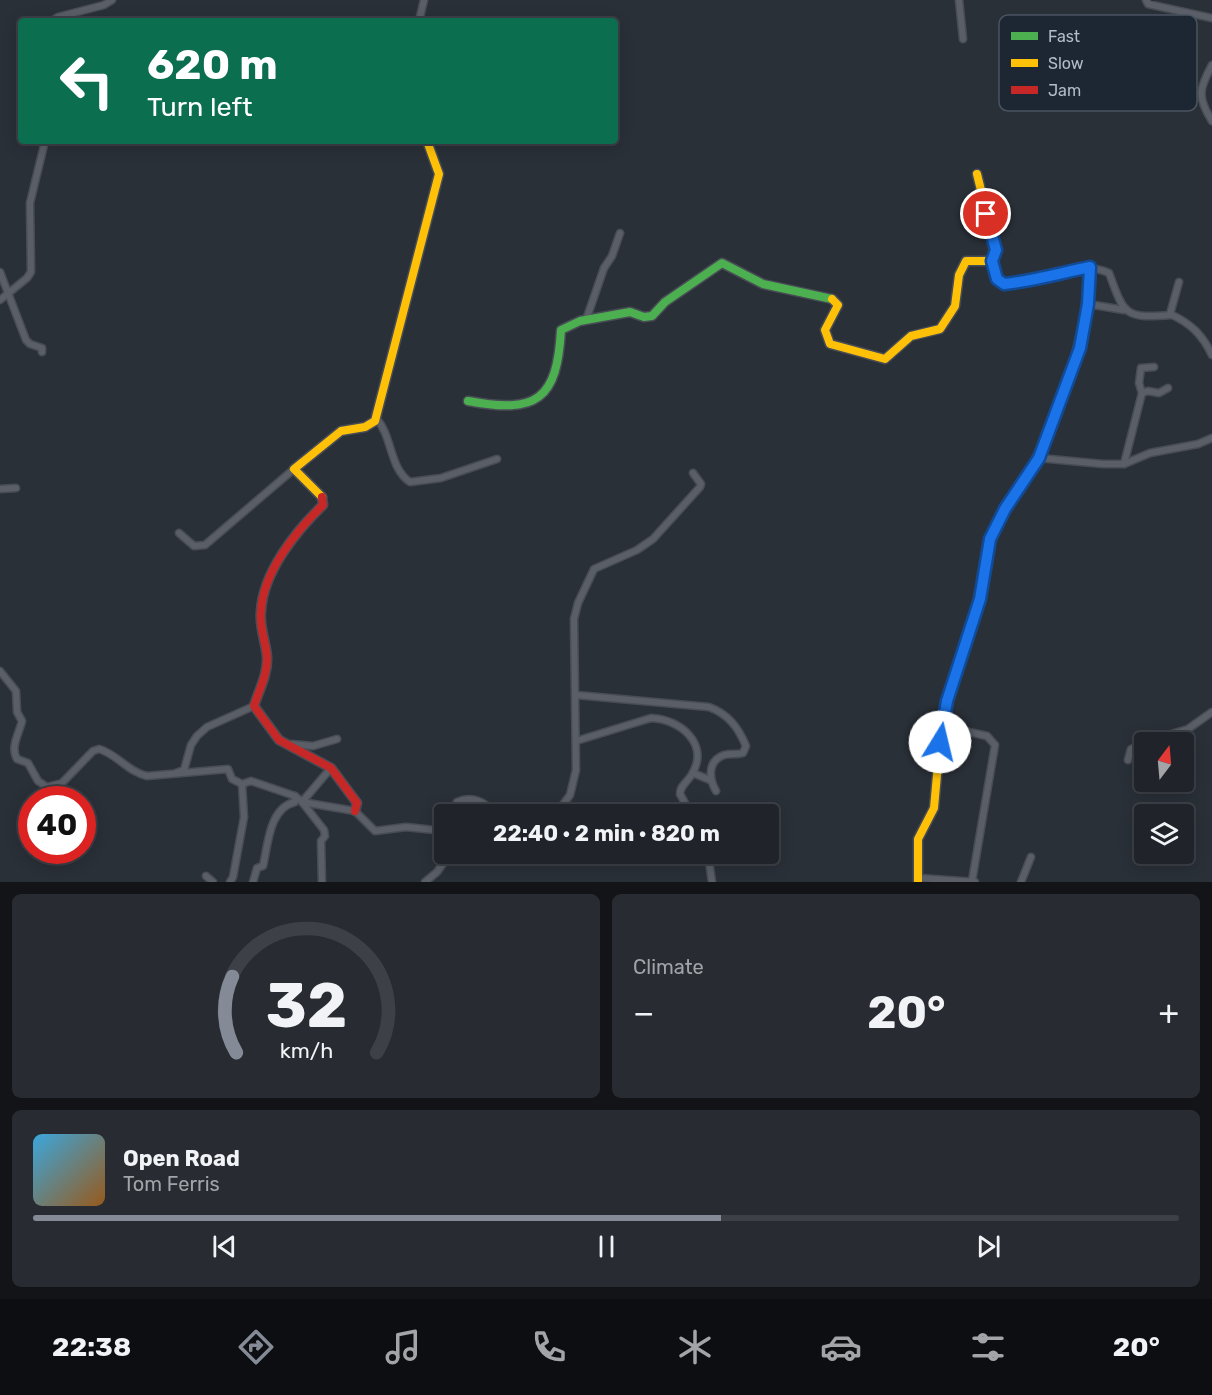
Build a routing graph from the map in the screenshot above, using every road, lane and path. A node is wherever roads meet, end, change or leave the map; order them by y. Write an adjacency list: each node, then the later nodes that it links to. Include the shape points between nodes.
1 (112, 0): 7 (street)
2 (424, 0): 8 (street)
3 (959, 0): 10 (street)
4 (1146, 0): 6 (street, via 1161,8)
5 (1197, 15): 9 (street)
6 (1197, 15)
7 (56, 18)
8 (420, 18)
9 (1212, 18)
10 (963, 39)
11 (1212, 65): 12 (street, via 1200,87)
12 (1212, 121)
13 (44, 144): 21 (street, via 30,203 31,272)
14 (428, 144): 33 (street, via 439,174)
15 (977, 174): 17 (street, via 996,250)
16 (620, 233): 26 (street)
17 (992, 261): 18 (street, via 997,279 1004,284 1037,281); 26 (street, via 966,261 959,275 955,306 940,329 914,334 885,359 830,344 825,330 838,305 834,299 763,284 722,262 665,302 652,316 630,312)
18 (1090, 267): 23 (street); 24 (street, via 1109,273)
19 (0, 272): 21 (street)
20 (1179, 282): 25 (street)
21 (9, 293): 22 (street); 27 (street, via 26,340 42,348)
22 (0, 300)
23 (1088, 304): 24 (street); 35 (street, via 1080,348)
24 (1125, 310): 25 (street, via 1148,317)
25 (1171, 315): 28 (street, via 1194,327)
26 (586, 320): 32 (street, via 561,330 556,371 541,397 505,407)
27 (42, 352)
28 (1212, 355)
29 (1154, 367): 31 (street, via 1141,368)
30 (1168, 388): 31 (street, via 1159,393)
31 (1142, 393): 37 (street)
32 (468, 401)
33 (376, 418): 36 (street, via 388,435 399,473 410,482 441,478); 38 (street, via 365,426 341,431)
34 (1212, 438): 37 (street, via 1150,453)
35 (1039, 458): 37 (street); 47 (street, via 990,539 980,599)
36 (497, 459)
37 (1124, 464)
38 (294, 469): 42 (street, via 205,544 194,546); 45 (street, via 323,498 323,506 291,540 265,593 260,608 267,669)
39 (693, 473): 44 (street, via 700,487 653,539 637,550 598,565 590,575 574,619)
40 (16, 488): 41 (street)
41 (0, 489)
42 (179, 533)
43 (0, 671): 56 (street, via 16,691 17,712 22,721 14,754 31,765 44,786 62,783 99,749 138,774)
44 (576, 695): 51 (street); 57 (street, via 709,707 722,712 735,725 746,749 717,760 711,768)
45 (254, 706): 50 (street); 56 (street, via 207,727 191,745 184,770)
46 (1212, 712): 48 (street)
47 (942, 726): 72 (street, via 934,808 918,839); 79 (street, via 987,736 995,745)
48 (1179, 732)
49 (338, 739): 50 (street, via 313,746)
50 (279, 740): 54 (street)
51 (576, 741): 55 (street, via 646,719 661,719 691,735 697,755); 64 (street, via 575,779)
52 (1134, 748): 53 (street)
53 (1128, 760)
54 (331, 768): 61 (street); 66 (street, via 357,803)
55 (693, 773): 57 (street); 65 (street, via 680,790)
56 (168, 776): 58 (street, via 228,769 232,779)
57 (710, 780): 59 (street)
58 (242, 784): 60 (street, via 251,781); 74 (street, via 244,817)
59 (716, 791)
60 (295, 796): 61 (street); 75 (street, via 295,802 285,806 275,818 263,866 257,868)
61 (302, 802): 66 (street); 76 (street, via 324,830)
62 (457, 804): 63 (street, via 467,799)
63 (485, 804)
64 (564, 804)
65 (685, 804)
66 (356, 811): 67 (street, via 375,831 406,827)
67 (434, 830)
68 (1031, 857): 80 (street)
69 (443, 864): 77 (street)
70 (709, 864): 78 (street)
71 (206, 876): 73 (street)
72 (919, 880): 79 (street)
73 (213, 882)
74 (230, 882)
75 (253, 882)
76 (322, 882)
77 (425, 882)
78 (712, 882)
79 (974, 882)
80 (1021, 882)

